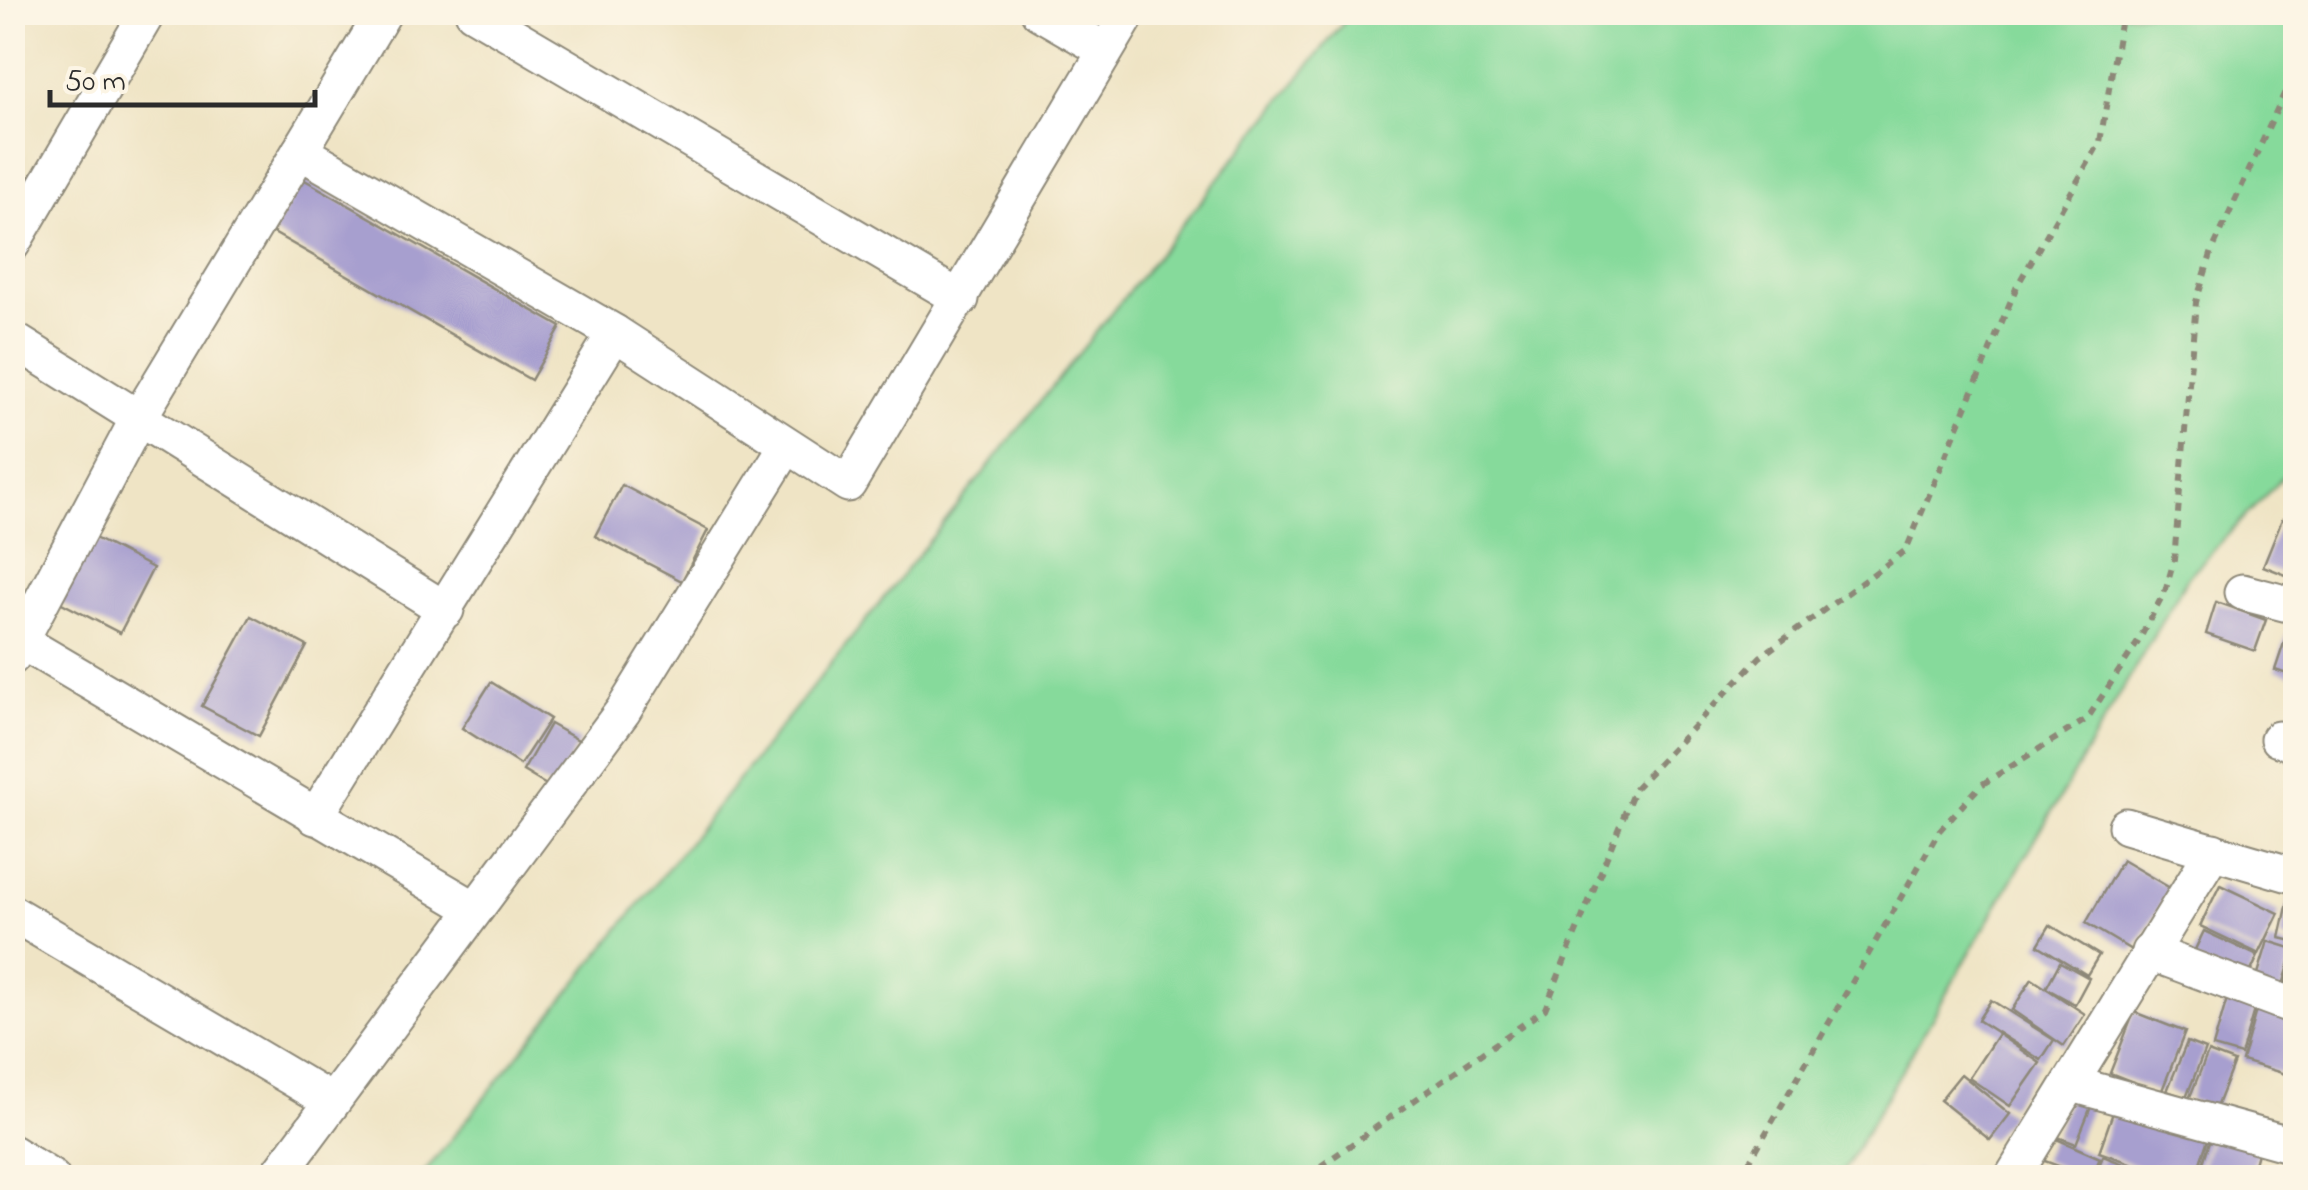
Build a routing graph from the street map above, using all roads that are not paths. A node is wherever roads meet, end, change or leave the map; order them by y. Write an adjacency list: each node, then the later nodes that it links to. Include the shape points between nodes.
1 (148, 12): 8 (street)
2 (384, 12): 7 (street)
3 (473, 12): 9 (street)
4 (1039, 12): 6 (street)
5 (1129, 12): 6 (street)
6 (1105, 50): 9 (street)
7 (300, 151): 10 (street); 12 (street)
8 (12, 244)
9 (960, 299): 13 (street, via 848,484)
10 (615, 333): 13 (street); 16 (street)
11 (12, 339): 12 (street)
12 (138, 419): 16 (street); 17 (street)
13 (786, 447): 22 (street, via 623,711)
14 (2242, 592): 15 (street)
15 (2296, 606)
16 (446, 610): 18 (street)
17 (15, 644): 18 (street)
18 (315, 816): 22 (street)
19 (2126, 826): 20 (street)
20 (2213, 851): 21 (street); 24 (street)
21 (2296, 876)
22 (474, 908): 27 (street)
23 (12, 913): 27 (street)
24 (2150, 952): 25 (street); 26 (street)
25 (2296, 1007)
26 (2072, 1084): 28 (street); 32 (street)
27 (331, 1101): 31 (street)
28 (2296, 1146)
29 (12, 1154): 30 (street)
30 (52, 1178)
31 (276, 1178)
32 (2012, 1178)

